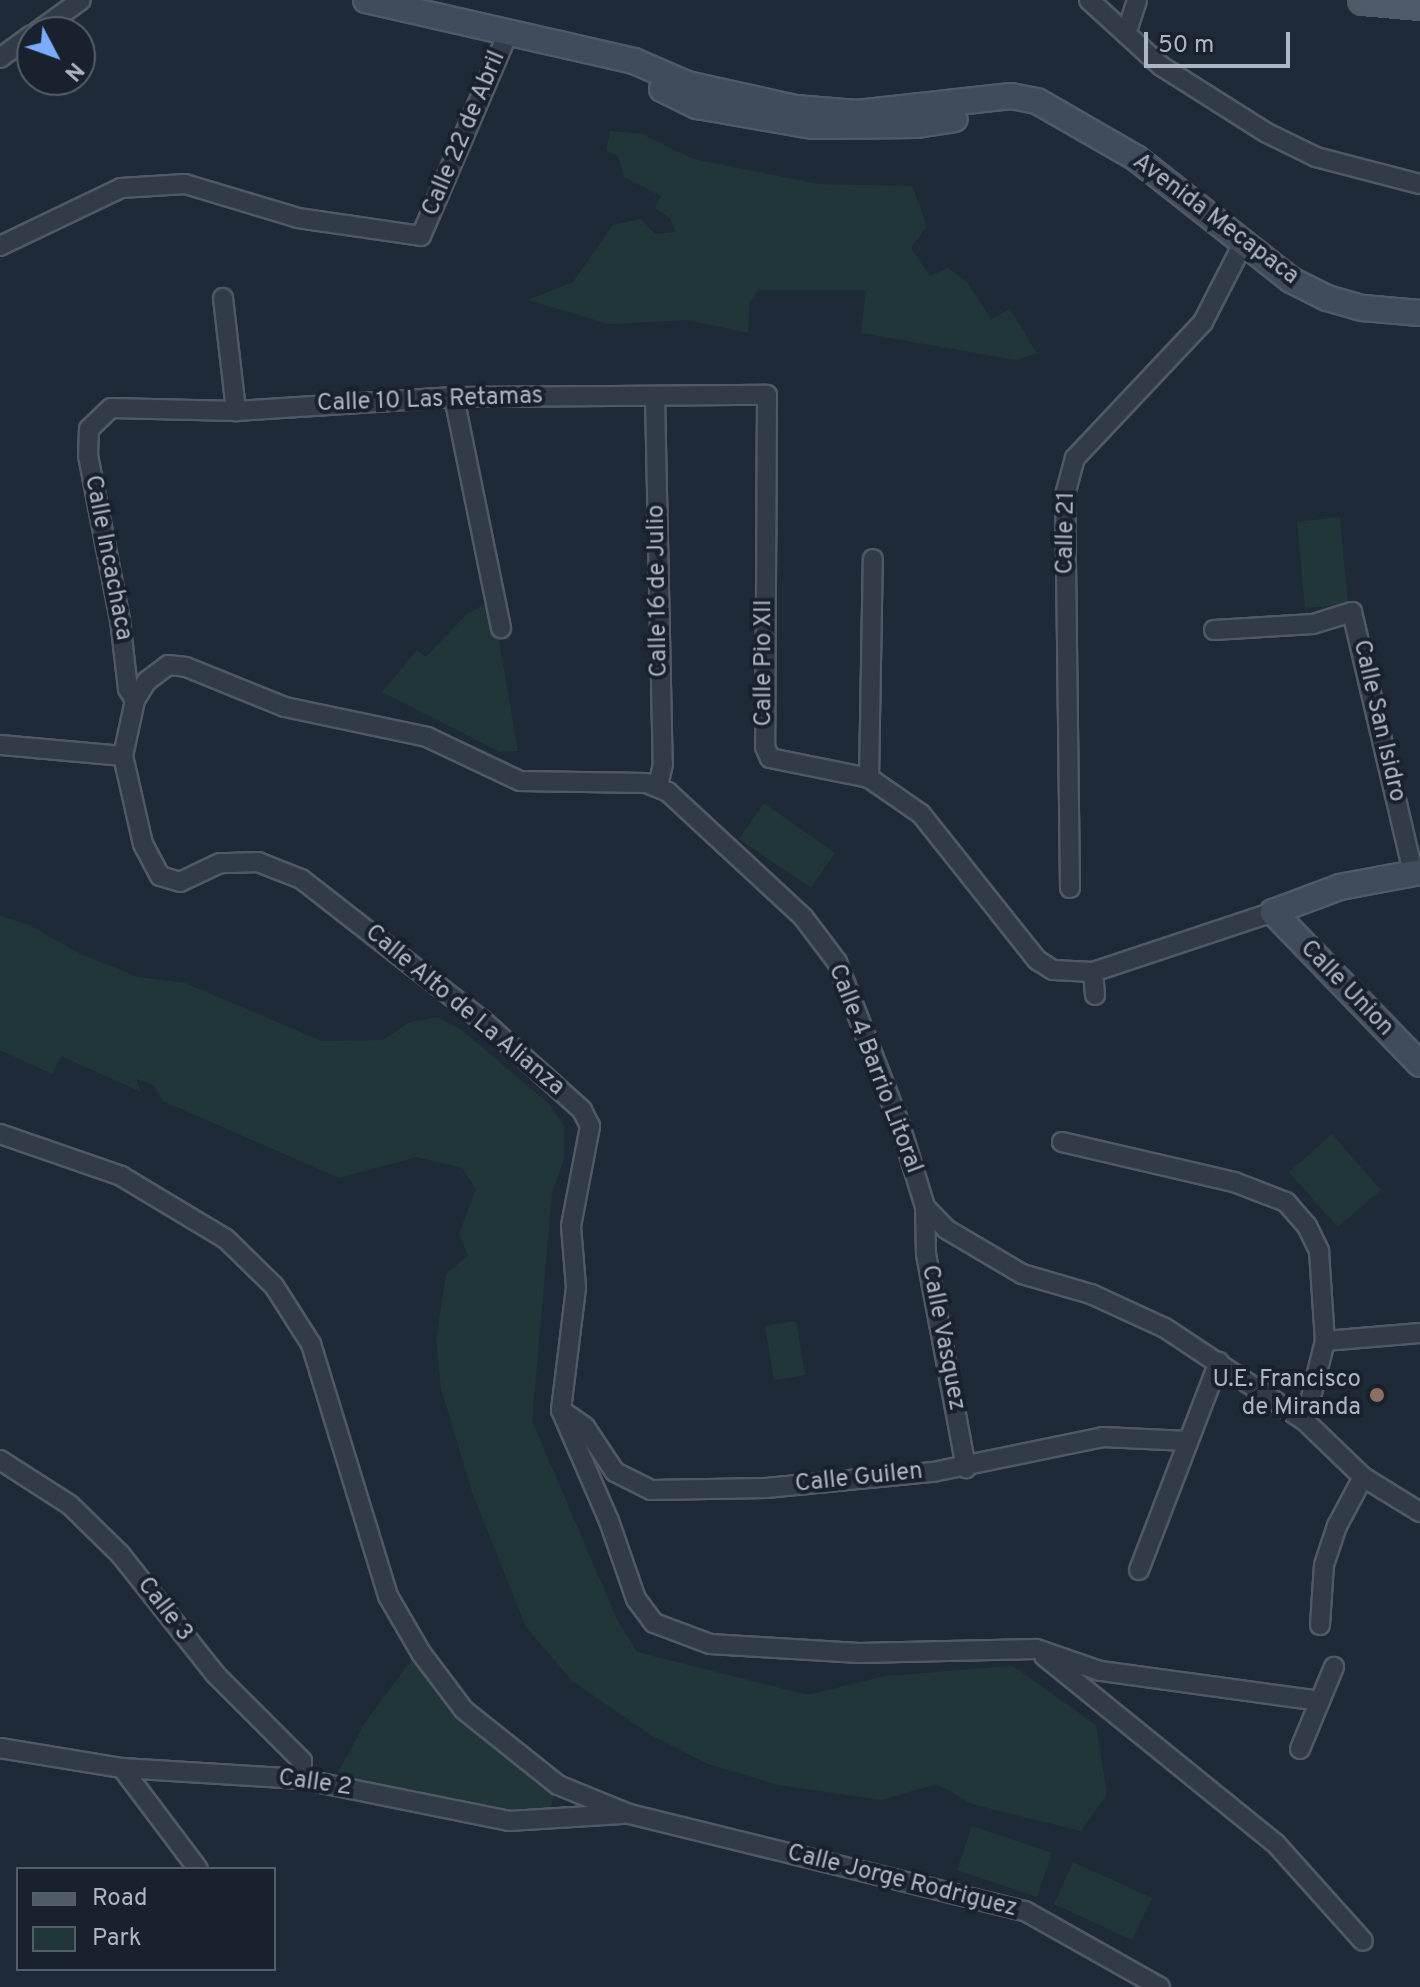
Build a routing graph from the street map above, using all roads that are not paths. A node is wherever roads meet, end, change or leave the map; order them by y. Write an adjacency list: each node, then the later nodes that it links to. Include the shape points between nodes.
1 (81, 0): 7 (street)
2 (366, 0): 8 (street, Avenida Mecapaca)
3 (1089, 0): 9 (street)
4 (1137, 0): 9 (street)
5 (1363, 0): 6 (main road)
6 (1420, 5)
7 (59, 16)
8 (508, 33): 11 (street, Avenida Mecapaca, via 634,61 711,91 795,108 857,113 1011,96 1037,101 1136,158); 12 (street, Calle 22 de Abril, via 421,236 298,218 185,184 121,188)
9 (1126, 34): 10 (street, via 1161,66 1267,133 1316,157)
10 (1416, 181)
11 (1245, 240): 14 (street, Avenida Mecapaca, via 1291,280 1327,298); 29 (street, Calle 21, via 1203,322 1075,458 1071,470 1065,495)
12 (0, 246)
13 (223, 298): 18 (street)
14 (1420, 313)
15 (767, 395): 16 (street, Calle 10 Las Retamas); 26 (street, Calle Pio XII, via 765,747 779,764 846,770)
16 (655, 396): 17 (street, Calle 10 Las Retamas); 27 (street, Calle 16 de Julio, via 663,764)
17 (454, 397): 18 (street, Calle 10 Las Retamas); 21 (street)
18 (236, 411): 19 (street, Calle 10 Las Retamas, via 127,405)
19 (98, 418): 23 (street, Calle Incachaca, via 89,429 88,456 128,689)
20 (873, 559): 26 (street)
21 (501, 628)
22 (1214, 630): 28 (street, Calle San Isidro, via 1313,624 1352,612)
23 (135, 700): 25 (street); 27 (street, via 159,669 186,667 285,707 427,737 520,781)
24 (0, 745): 25 (street)
25 (123, 756): 40 (street, Calle Alto de La Alianza, via 143,844 160,876 180,882 220,863 258,862 301,879 483,1021 582,1110 590,1126 571,1226 576,1287)
26 (869, 778): 31 (street, Calle Pio XII, via 921,814 1037,960 1071,974)
27 (658, 786): 36 (street, Calle 4 Barrio Litoral, via 803,917 837,962 900,1125)
28 (1416, 872): 30 (street, via 1340,887)
29 (1070, 888)
30 (1273, 912): 31 (street); 33 (street, Calle Union)
31 (1093, 972): 32 (street)
32 (1095, 995)
33 (1420, 1064)
34 (0, 1134): 56 (street, via 121,1176 226,1239 274,1286 311,1344 388,1596 421,1653 464,1710 516,1753 558,1785)
35 (1062, 1142): 38 (street, via 1234,1182 1286,1202 1307,1226 1319,1251)
36 (925, 1207): 39 (street, Calle 4 Barrio Litoral, via 980,1253 1022,1274 1091,1294 1165,1328); 44 (street, Calle Vasquez, via 926,1254)
37 (1420, 1333): 38 (street)
38 (1325, 1341): 41 (street)
39 (1219, 1362): 41 (street, Calle 4 Barrio Litoral); 42 (street)
40 (561, 1410): 44 (street, Calle Guilen, via 585,1427 615,1472 651,1490 766,1488); 49 (street, via 636,1599 654,1623 710,1644 859,1653)
41 (1305, 1421): 45 (street, Calle 4 Barrio Litoral)
42 (1187, 1441): 44 (street, Calle Guilen, via 1103,1437); 47 (street)
43 (0, 1460): 55 (street, Calle 3, via 70,1505 120,1554 215,1674 302,1761)
44 (966, 1468)
45 (1363, 1477): 46 (street, Calle 4 Barrio Litoral); 48 (street, via 1324,1565)
46 (1420, 1512)
47 (1139, 1570)
48 (1320, 1625)
49 (1036, 1649): 51 (street, via 1100,1671); 58 (street, via 1276,1844)
50 (1334, 1667): 51 (street)
51 (1320, 1701): 53 (street)
52 (0, 1748): 54 (street, Calle 2)
53 (1300, 1749)
54 (122, 1768): 55 (street, Calle 2); 57 (street)
55 (301, 1779): 56 (street, Calle 2, via 509,1821)
56 (629, 1814): 59 (street, Calle Jorge Rodriguez, via 1025,1911)
57 (196, 1867)
58 (1363, 1941)
59 (1160, 1987)

